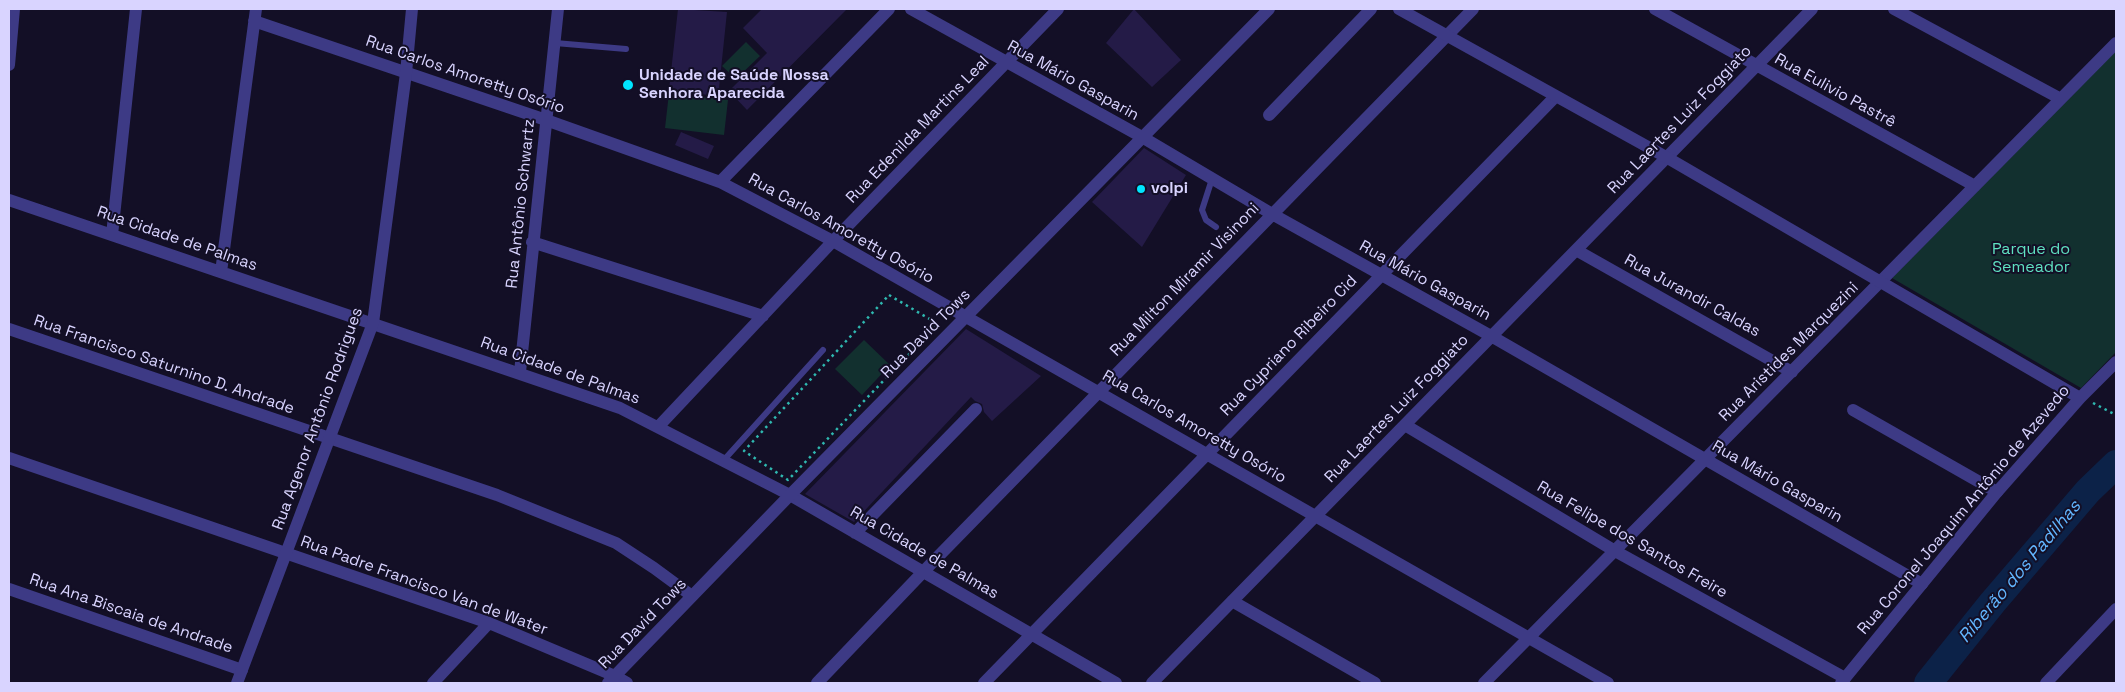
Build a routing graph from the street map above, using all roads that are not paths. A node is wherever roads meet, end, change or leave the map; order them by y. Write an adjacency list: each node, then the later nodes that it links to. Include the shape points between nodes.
1 (14, 9): 21 (street)
2 (136, 9): 36 (street)
3 (412, 9): 23 (street, Rua Agenor Antônio Rodrigues)
4 (558, 9): 17 (street, Rua Antônio Schwartz)
5 (889, 9): 31 (street)
6 (911, 9): 20 (street, Rua Mário Gasparin)
7 (1058, 9): 20 (street, Rua Edenilda Martins Leal)
8 (1269, 9): 28 (street, Rua David Tows)
9 (1372, 9): 26 (street)
10 (1399, 9): 16 (street)
11 (1473, 9): 16 (street, Rua Milton Miramir Visinoni)
12 (1655, 9): 22 (street, Rua Eulivio Pastrê)
13 (1812, 9): 22 (street, Rua Laertes Luiz Foggiato)
14 (1894, 9): 25 (street)
15 (255, 15): 23 (street, Rua Carlos Amoretty Osório); 40 (street)
16 (1446, 36): 24 (street); 34 (street, Rua Milton Miramir Visinoni)
17 (555, 43): 19 (lane); 27 (street, Rua Antônio Schwartz)
18 (2116, 43): 25 (street, Rua Aristides Marquezini)
19 (626, 49)
20 (1007, 62): 28 (street, Rua Mário Gasparin); 37 (street, Rua Edenilda Martins Leal)
21 (9, 65)
22 (1756, 66): 29 (street, Rua Laertes Luiz Foggiato); 32 (street, Rua Eulivio Pastrê)
23 (406, 73): 27 (street, Rua Carlos Amoretty Osório); 45 (street, Rua Agenor Antônio Rodrigues)
24 (1555, 97): 29 (street); 41 (street, Rua Cypriano Ribeiro Cid)
25 (2061, 99): 32 (street, Rua Aristides Marquezini)
26 (1269, 115)
27 (546, 120): 31 (street, Rua Carlos Amoretty Osório); 38 (street, Rua Antônio Schwartz)
28 (1142, 137): 30 (street, Rua Mário Gasparin); 44 (street, Rua David Tows)
29 (1666, 157): 39 (street, Rua Laertes Luiz Foggiato); 42 (street)
30 (1212, 179): 34 (street, Rua Mário Gasparin); 35 (lane, via 1202,215)
31 (720, 182): 37 (street, Rua Carlos Amoretty Osório)
32 (1975, 186): 42 (street, Rua Aristides Marquezini)
33 (9, 200): 36 (street, Rua Cidade de Palmas)
34 (1272, 214): 41 (street, Rua Mário Gasparin); 52 (street, Rua Milton Miramir Visinoni)
35 (1216, 227)
36 (112, 234): 40 (street, Rua Cidade de Palmas)
37 (833, 241): 43 (street, Rua Edenilda Martins Leal); 44 (street, Rua Carlos Amoretty Osório)
38 (532, 242): 43 (street); 50 (street, Rua Antônio Schwartz)
39 (1576, 250): 47 (street, Rua Laertes Luiz Foggiato); 51 (street, Rua Jurandir Caldas)
40 (221, 272): 45 (street, Rua Cidade de Palmas)
41 (1380, 276): 47 (street, Rua Mário Gasparin); 59 (street, Rua Cypriano Ribeiro Cid)
42 (1881, 281): 51 (street, Rua Aristides Marquezini); 53 (street)
43 (763, 316): 57 (street, Rua Edenilda Martins Leal)
44 (966, 317): 52 (street, Rua Carlos Amoretty Osório); 64 (street, Rua David Tows)
45 (373, 323): 50 (street, Rua Cidade de Palmas); 58 (street, Rua Agenor Antônio Rodrigues)
46 (9, 329): 58 (street, Rua Francisco Saturnino D. Andrade)
47 (1491, 336): 56 (street, Rua Laertes Luiz Foggiato); 61 (street, Rua Mário Gasparin)
48 (823, 350): 62 (lane)
49 (2116, 362): 53 (street, Rua Coronel Joaquim Antônio de Azevedo)
50 (520, 372): 57 (street, Rua Cidade de Palmas, via 620,408)
51 (1792, 372): 61 (street, Rua Aristides Marquezini)
52 (1099, 392): 59 (street, Rua Carlos Amoretty Osório); 69 (street, Rua Milton Miramir Visinoni)
53 (2080, 398): 63 (street, Rua Coronel Joaquim Antônio de Azevedo)
54 (976, 409): 66 (street)
55 (1853, 410): 63 (street)
56 (1405, 424): 65 (street, Rua Laertes Luiz Foggiato); 67 (street, Rua Felipe dos Santos Freire)
57 (658, 427): 62 (street, Rua Cidade de Palmas)
58 (328, 439): 68 (street, Rua Agenor Antônio Rodrigues); 72 (street, Rua Francisco Saturnino D. Andrade, via 497,495 616,543)
59 (1207, 454): 65 (street, Rua Carlos Amoretty Osório); 76 (street, Rua Cypriano Ribeiro Cid)
60 (9, 458): 68 (street, Rua Padre Francisco Van de Water)
61 (1705, 460): 67 (street, Rua Aristides Marquezini); 70 (street, Rua Mário Gasparin)
62 (723, 461): 64 (street, Rua Cidade de Palmas)
63 (1997, 492): 70 (street, Rua Coronel Joaquim Antônio de Azevedo)
64 (790, 495): 66 (street, Rua Cidade de Palmas); 72 (street, Rua David Tows)
65 (1316, 515): 73 (street, Rua Laertes Luiz Foggiato); 77 (street, Rua Carlos Amoretty Osório)
66 (855, 532): 69 (street, Rua Cidade de Palmas)
67 (1615, 551): 77 (street, Rua Aristides Marquezini); 80 (street, Rua Felipe dos Santos Freire)
68 (287, 554): 75 (street, Rua Padre Francisco Van de Water); 78 (street, Rua Agenor Antônio Rodrigues)
69 (923, 572): 76 (street, Rua Cidade de Palmas); 84 (street, Rua Milton Miramir Visinoni)
70 (1922, 584): 80 (street, Rua Coronel Joaquim Antônio de Azevedo)
71 (9, 589): 78 (street, Rua Ana Biscaia de Andrade)
72 (692, 596): 79 (street, Rua David Tows)
73 (1232, 601): 87 (street, Rua Laertes Luiz Foggiato); 88 (street)
74 (2116, 609): 91 (street)
75 (489, 623): 79 (street, Rua Padre Francisco Van de Water); 82 (street)
76 (1032, 634): 85 (street, Rua Cypriano Ribeiro Cid); 86 (street, Rua Cidade de Palmas)
77 (1528, 639): 89 (street, Rua Aristides Marquezini); 90 (street, Rua Carlos Amoretty Osório)
78 (242, 670): 81 (street, Rua Agenor Antônio Rodrigues)
79 (611, 680): 83 (street, Rua Padre Francisco Van de Water)
80 (1843, 681)
81 (237, 683)
82 (433, 683)
83 (628, 683)
84 (817, 683)
85 (984, 683)
86 (1116, 683)
87 (1152, 683)
88 (1374, 683)
89 (1484, 683)
90 (1608, 683)
91 (2046, 683)

